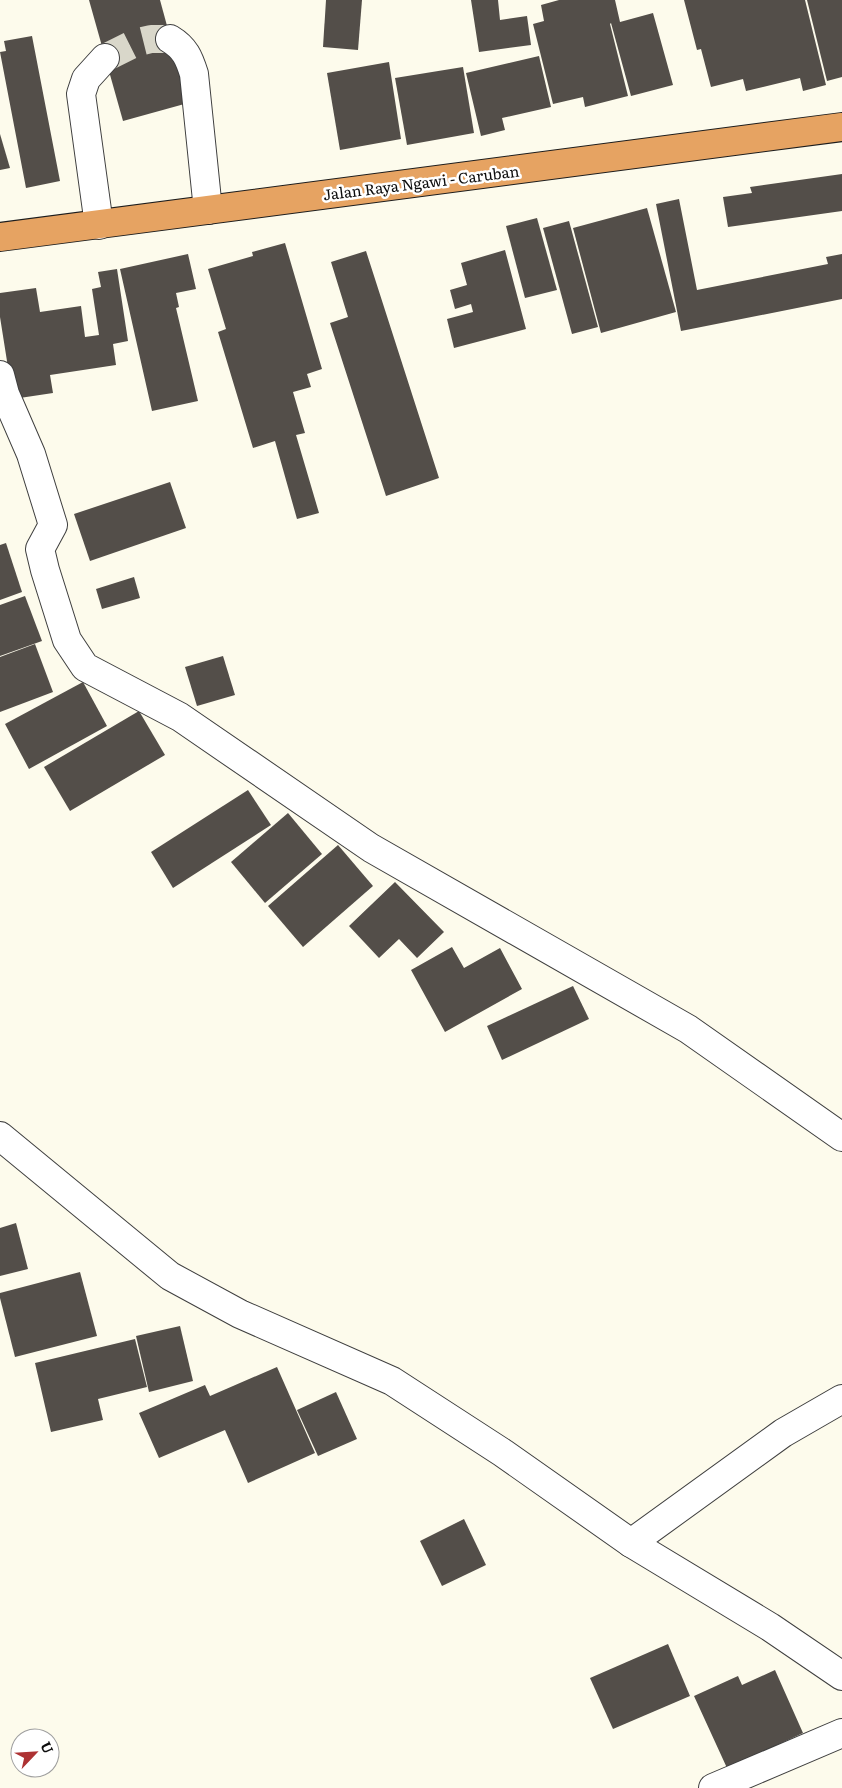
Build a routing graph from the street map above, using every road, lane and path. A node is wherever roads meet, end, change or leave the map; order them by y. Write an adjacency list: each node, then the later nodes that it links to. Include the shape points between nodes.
1 (170, 39): 4 (street, via 180,45 189,57 194,74)
2 (105, 58): 5 (street, via 86,79 81,94)
3 (842, 127): 4 (highway, Jalan Raya Ngawi - Caruban)
4 (208, 210): 5 (highway, Jalan Raya Ngawi - Caruban)
5 (99, 225): 6 (highway, Jalan Raya Ngawi - Caruban)
6 (0, 237)
7 (0, 375): 9 (street, via 53,525 40,549 45,570 67,640 85,667 180,717 371,848 688,1029)
8 (0, 1136): 11 (street, via 170,1276 240,1314 392,1382 503,1453)
9 (842, 1137)
10 (842, 1399): 11 (street, via 783,1433)
11 (630, 1543): 12 (street, via 770,1626)
12 (842, 1676)
13 (842, 1733): 14 (street)
14 (713, 1788)

